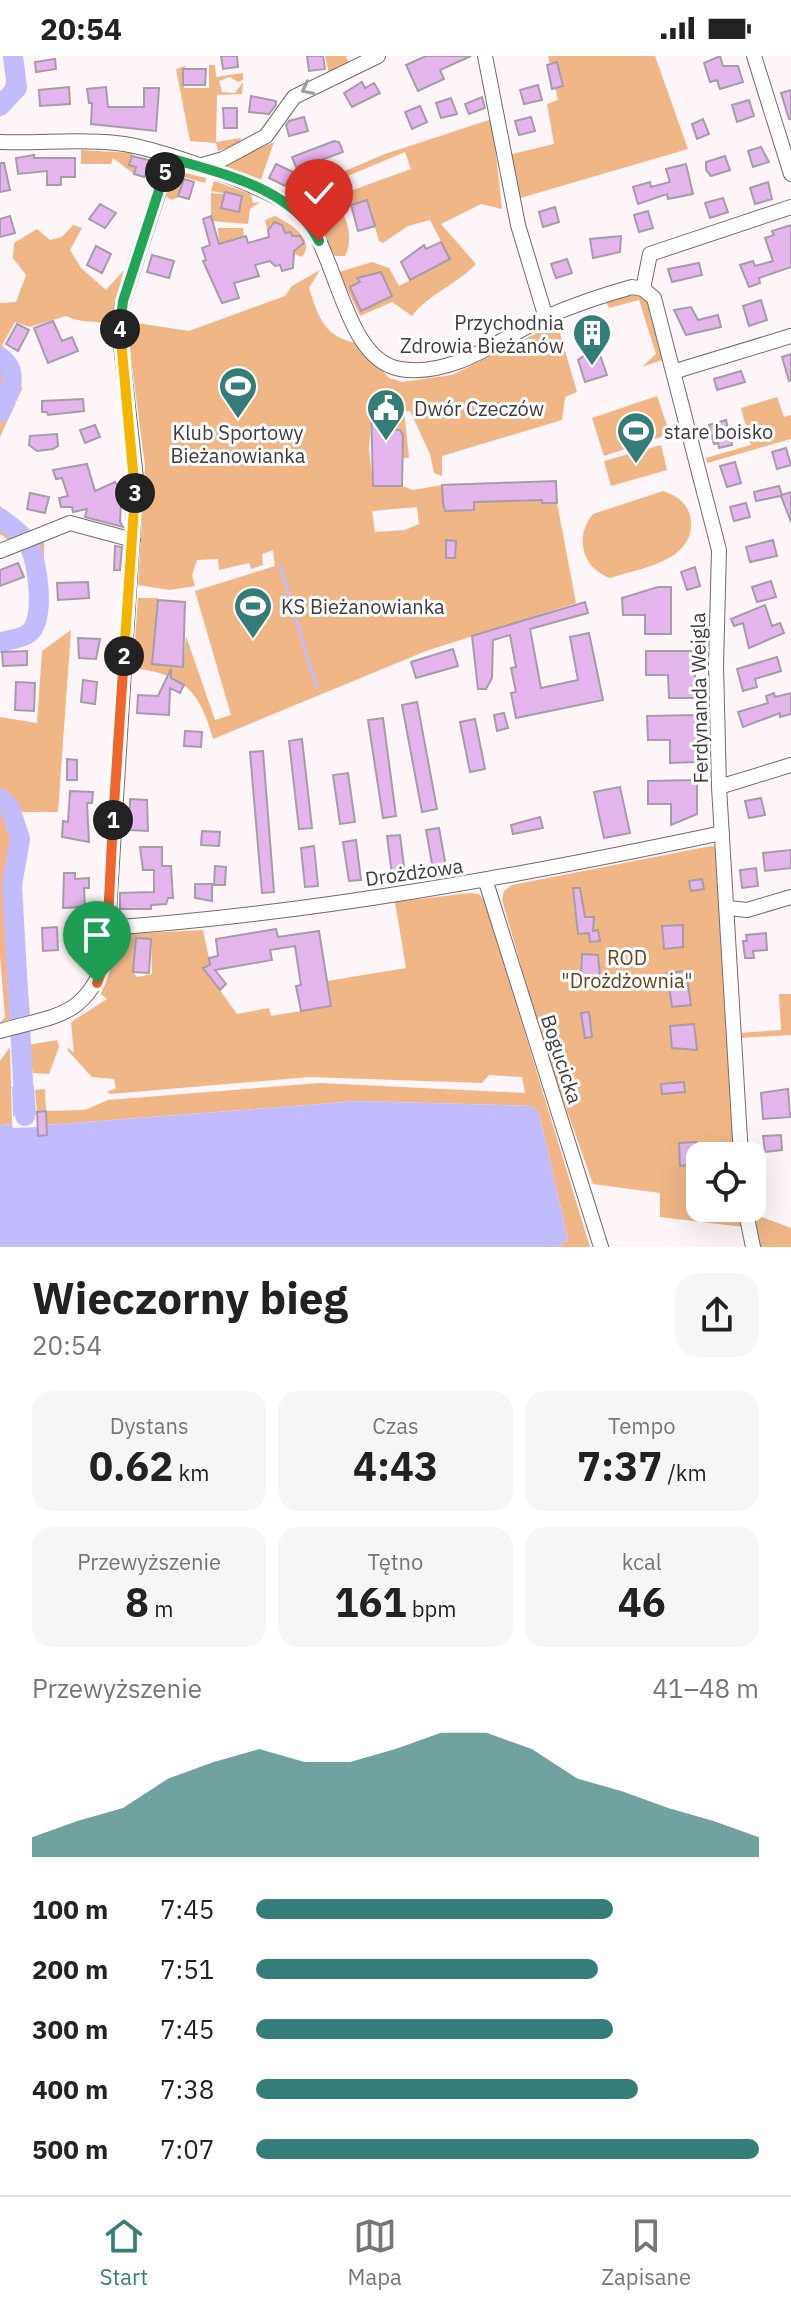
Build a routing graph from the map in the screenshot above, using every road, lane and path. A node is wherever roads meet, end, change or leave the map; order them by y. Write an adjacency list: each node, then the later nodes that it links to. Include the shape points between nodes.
1 (378, 56): 6 (street, one-way to 6, via 294,97 266,136)
2 (485, 56): 10 (street, via 518,225)
3 (754, 56): 7 (street)
4 (0, 142): 5 (street, via 117,143)
5 (170, 158): 6 (street); 13 (street, via 119,327 135,469)
6 (198, 166): 10 (street, via 274,196 303,215 349,316 372,351 393,367 444,366)
7 (791, 174)
8 (791, 207): 9 (street, via 650,254)
9 (643, 289): 10 (street, via 632,287); 12 (street, Ferdynanda Weigla, via 654,298)
10 (546, 318)
11 (791, 336): 12 (street)
12 (676, 371): 16 (street, Ferdynanda Weigla, via 720,557)
13 (133, 540): 14 (street, via 70,523); 21 (street)
14 (0, 551)
15 (791, 765): 16 (street)
16 (719, 787): 17 (street, Ferdynanda Weigla)
17 (722, 833): 18 (street, Drożdżowa); 20 (street, Ferdynanda Weigla)
18 (486, 882): 21 (street, Drożdżowa, via 213,920); 25 (street, Bogucicka)
19 (791, 897): 20 (street, via 747,910)
20 (728, 908): 23 (street, Ferdynanda Weigla)
21 (108, 928): 22 (street, via 106,959 89,996 60,1015)
22 (5, 1030)
23 (740, 1142)
24 (748, 1222): 26 (street)
25 (601, 1247)
26 (753, 1247)

